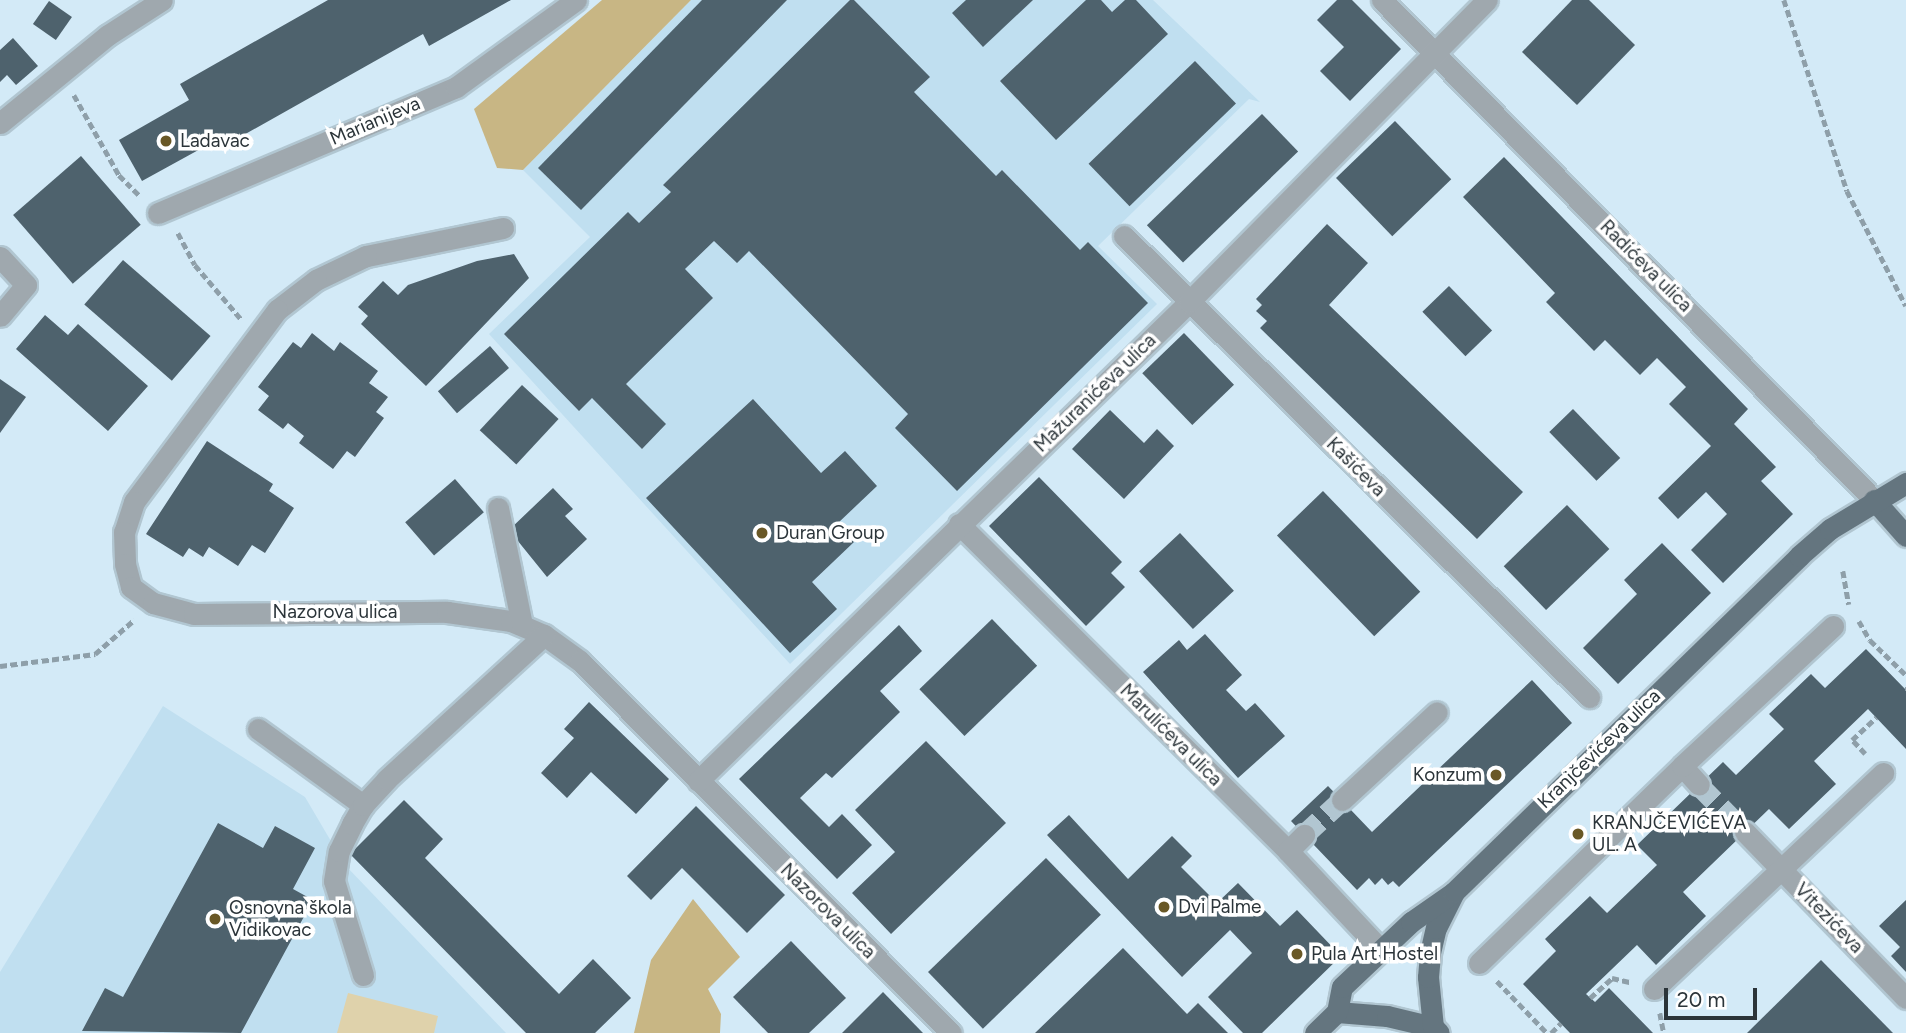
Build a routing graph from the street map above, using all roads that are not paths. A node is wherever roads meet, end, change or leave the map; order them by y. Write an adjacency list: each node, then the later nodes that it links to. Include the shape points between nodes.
1 (162, 0): 6 (street, via 108,35)
2 (576, 0): 7 (street, Marianijeva, via 456,87)
3 (1382, 0): 5 (street, Radićeva ulica)
4 (1487, 0): 5 (street, Mažuranićeva ulica)
5 (1434, 52): 11 (street, Mažuranićeva ulica); 14 (street, Radićeva ulica)
6 (0, 123)
7 (158, 213)
8 (503, 228): 18 (street, Nazorova ulica, via 366,256 316,280 277,310 134,502 124,532 125,564 131,587 153,603 194,614 447,612)
9 (1125, 236): 11 (street, Kašićeva)
10 (0, 257): 12 (street, via 26,285)
11 (1189, 302): 16 (street, Mažuranićeva ulica); 21 (street, Kašićeva)
12 (0, 316)
13 (1906, 483): 14 (main road, Kranjčevićeva ulica)
14 (1874, 500): 17 (main road, Radićeva ulica); 34 (main road, Kranjčevićeva ulica, via 1799,556)
15 (498, 508): 18 (street)
16 (959, 524): 26 (street, Mažuranićeva ulica); 32 (street, Marulićeva ulica)
17 (1906, 536)
18 (522, 625): 20 (street, Nazorova ulica)
19 (1833, 626): 24 (street)
20 (544, 635): 26 (street, Nazorova ulica, via 580,661); 29 (street)
21 (1588, 697)
22 (1437, 712): 28 (street)
23 (258, 729): 29 (street)
24 (1682, 766): 27 (street); 36 (street)
25 (1884, 773): 33 (street, Vitezićeva)
26 (698, 781): 42 (street, Nazorova ulica)
27 (1699, 785)
28 (1342, 800)
29 (363, 805): 37 (street, via 339,851 334,881)
30 (1745, 832): 33 (street)
31 (1304, 835): 32 (street)
32 (1288, 851): 35 (street, Marulićeva ulica)
33 (1782, 869): 38 (street, Vitezićeva); 39 (street, Vitezićeva)
34 (1454, 892): 35 (main road, Kranjčevićeva ulica); 41 (main road, via 1436,928 1430,953 1428,977)
35 (1381, 950): 40 (main road, Kranjčevićeva ulica, via 1342,987)
36 (1479, 963)
37 (363, 975)
38 (1654, 989)
39 (1906, 998)
40 (1337, 1012): 41 (main road, via 1387,1016); 43 (main road, Kranjčevićeva ulica)
41 (1436, 1030)
42 (951, 1033)
43 (1315, 1033)

